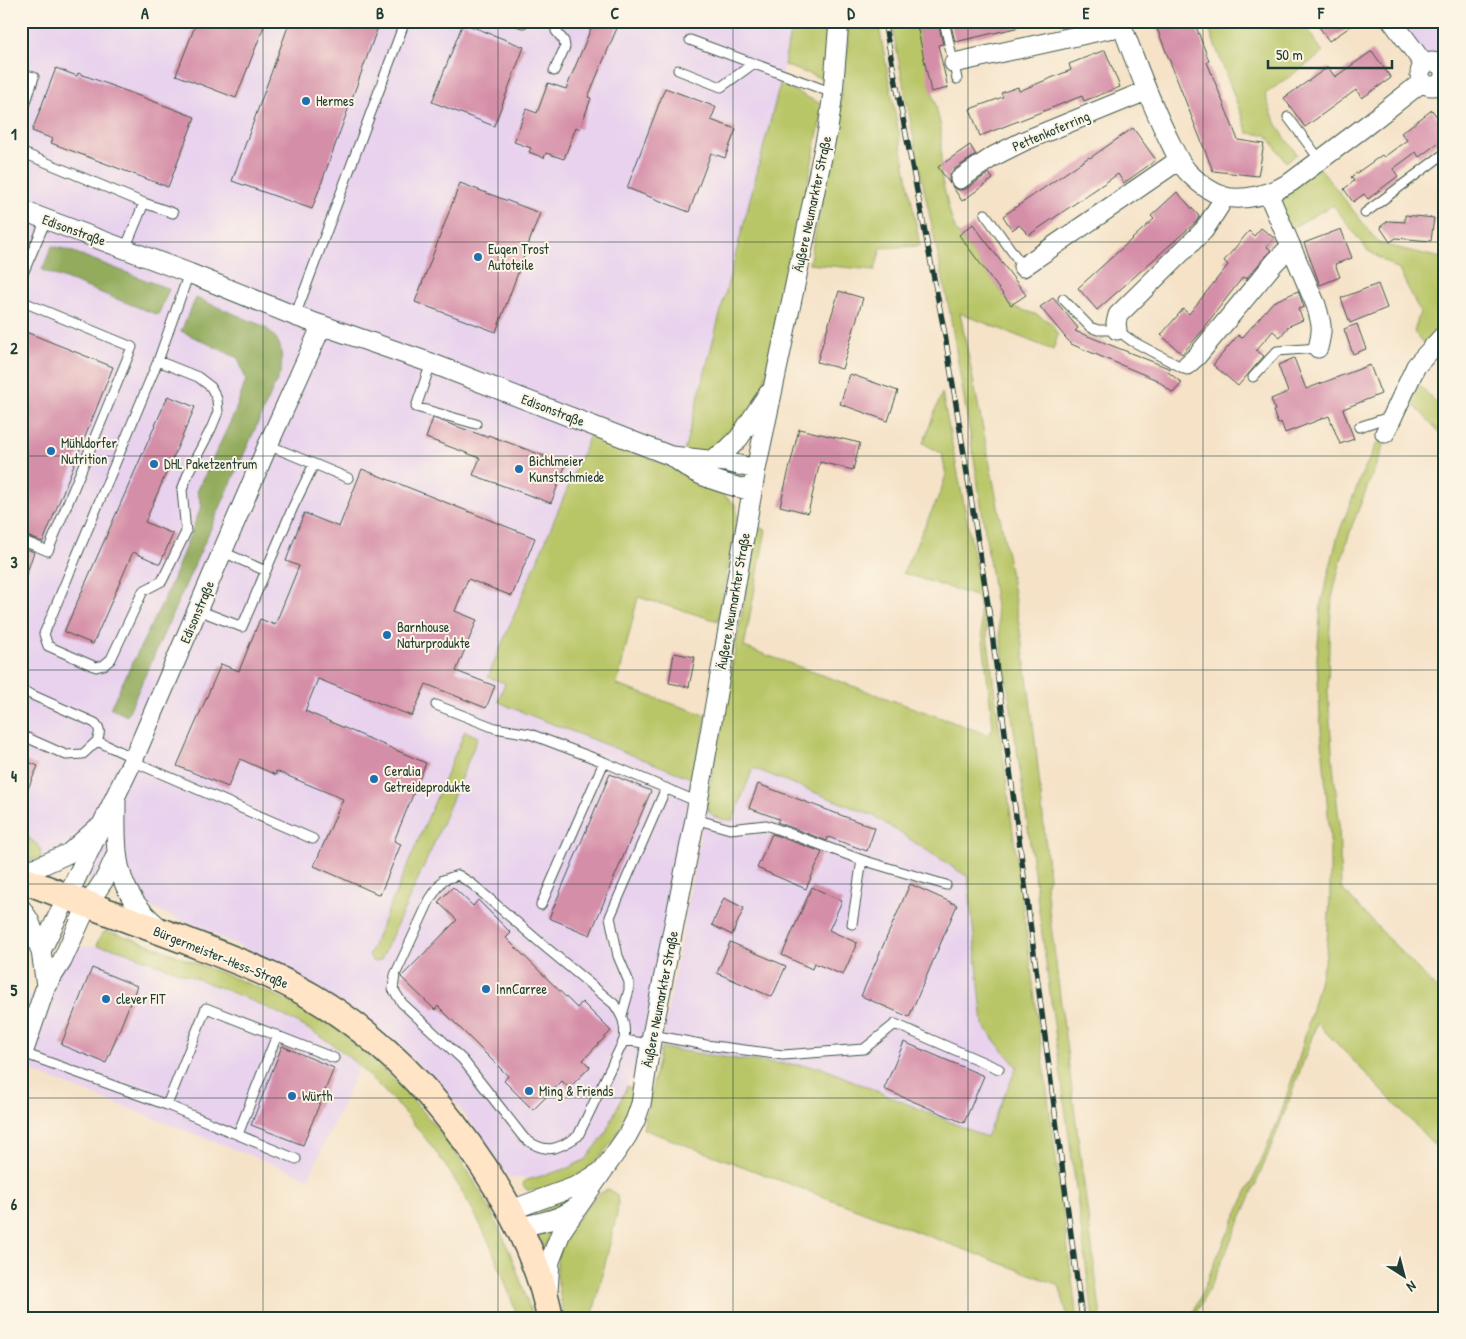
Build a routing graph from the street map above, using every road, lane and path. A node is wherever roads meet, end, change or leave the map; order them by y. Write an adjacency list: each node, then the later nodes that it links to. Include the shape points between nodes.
1 (404, 21): 38 (lane)
2 (559, 21): 10 (lane, via 556,31 565,46)
3 (839, 21): 15 (street, Äußere Neumarkter Straße)
4 (944, 21): 11 (lane)
5 (1392, 21): 13 (street)
6 (1121, 24): 11 (street); 14 (street)
7 (690, 40): 8 (lane)
8 (753, 64): 9 (lane, via 721,87); 15 (lane)
9 (678, 70)
10 (554, 71)
11 (956, 71)
12 (21, 74): 17 (lane, via 34,77)
13 (1436, 75): 21 (street)
14 (1146, 91): 20 (street); 22 (street, Pettenkoferring, via 1024,141)
15 (833, 93): 47 (street, Äußere Neumarkter Straße)
16 (1288, 117): 21 (lane)
17 (21, 118)
18 (21, 152): 25 (lane)
19 (1445, 152): 28 (lane)
20 (1179, 160): 24 (street, via 1192,177); 33 (street)
21 (1320, 160): 23 (street, via 1291,182)
22 (960, 179)
23 (1268, 193): 24 (street, via 1232,198); 31 (street)
24 (1221, 195): 40 (street, via 1220,205 1204,230 1118,315)
25 (144, 203): 27 (lane); 32 (lane)
26 (21, 210): 30 (street, Edisonstraße)
27 (173, 213)
28 (1365, 213)
29 (985, 214): 33 (lane)
30 (46, 220): 32 (street, Edisonstraße); 35 (lane)
31 (1291, 246): 42 (street, via 1321,321); 45 (street)
32 (125, 249): 34 (street, Edisonstraße)
33 (1026, 271)
34 (189, 273): 38 (street, Edisonstraße); 43 (lane)
35 (21, 278)
36 (1063, 299): 40 (lane, via 1090,327)
37 (21, 301): 58 (lane, via 132,347 48,550)
38 (295, 316): 39 (street, Edisonstraße)
39 (322, 325): 44 (street, Edisonstraße); 51 (street, Edisonstraße)
40 (1117, 330): 45 (lane, via 1181,367)
41 (1445, 334): 49 (street, via 1416,366)
42 (1318, 348): 46 (lane, via 1277,351)
43 (158, 360): 43 (lane, via 44,634 48,646 96,667 111,659 144,591 162,581 186,532 182,490 218,412 217,399 211,387 198,377)
44 (431, 363): 48 (lane, via 416,407); 52 (street, Edisonstraße)
45 (1187, 365)
46 (1253, 377)
47 (775, 382): 53 (street, via 739,438 728,449); 55 (street, Äußere Neumarkter Straße)
48 (476, 424)
49 (1389, 424): 50 (lane)
50 (1359, 426)
51 (268, 445): 54 (lane); 59 (street, Edisonstraße)
52 (671, 456): 53 (street, Edisonstraße); 57 (street, Edisonstraße, via 708,478)
53 (709, 459): 55 (street, Edisonstraße)
54 (314, 464): 56 (lane); 60 (lane)
55 (756, 469): 57 (street, Äußere Neumarkter Straße)
56 (348, 478)
57 (752, 491): 70 (street, Äußere Neumarkter Straße)
58 (21, 540)
59 (223, 552): 60 (lane); 61 (street, Edisonstraße)
60 (266, 571): 61 (lane, via 242,627)
61 (198, 610): 66 (street, Edisonstraße)
62 (21, 690): 65 (lane, via 95,723 100,733)
63 (436, 705): 67 (lane, via 495,728 530,734)
64 (21, 735): 65 (lane, via 66,755 83,754)
65 (97, 741): 66 (lane)
66 (133, 759): 69 (street, Edisonstraße); 72 (lane)
67 (604, 762): 68 (lane); 79 (lane)
68 (666, 788): 70 (lane); 85 (lane, via 610,917 618,956 629,982)
69 (117, 794): 71 (street, Edisonstraße); 73 (street)
70 (697, 811): 74 (lane, via 730,829 766,825); 88 (street, Äußere Neumarkter Straße)
71 (103, 823): 75 (street, via 70,853 38,867); 78 (street, Edisonstraße)
72 (313, 839)
73 (117, 852): 78 (street, via 106,877); 82 (street, via 119,870 127,890 142,911)
74 (862, 860): 77 (lane); 81 (lane)
75 (21, 870)
76 (21, 879): 78 (main road, Bürgermeister-Hess-Straße)
77 (946, 885)
78 (78, 900): 82 (main road, Bürgermeister-Hess-Straße); 83 (street); 84 (street, via 62,961)
79 (541, 905)
80 (21, 908): 83 (street)
81 (852, 924)
82 (167, 934): 97 (main road, Bürgermeister-Hess-Straße, via 269,974 303,991 344,1016 379,1044 448,1115)
83 (41, 951): 84 (street)
84 (46, 986): 89 (street)
85 (622, 1015): 87 (lane); 87 (lane, via 614,1004 458,875 443,880 430,899 395,975 393,989 402,1003 462,1060 524,1138 535,1147 547,1149 564,1145 578,1136)
86 (277, 1035): 90 (lane); 92 (lane, via 206,1008); 93 (lane)
87 (624, 1040): 88 (lane)
88 (651, 1040): 91 (lane, via 783,1056 864,1049 895,1024); 95 (street, Äußere Neumarkter Straße, via 635,1121)
89 (23, 1052): 92 (lane)
90 (334, 1058)
91 (999, 1069)
92 (167, 1105): 93 (lane)
93 (238, 1134): 94 (lane)
94 (296, 1159)
95 (602, 1171): 96 (street, Äußere Neumarkter Straße); 97 (street, Äußere Neumarkter Straße)
96 (578, 1206): 97 (street, Äußere Neumarkter Straße, via 557,1218); 98 (street, Äußere Neumarkter Straße, via 562,1230 553,1252 548,1272)
97 (515, 1218): 98 (main road, Äußere Neumarkter Straße, via 540,1276)
98 (549, 1311)

